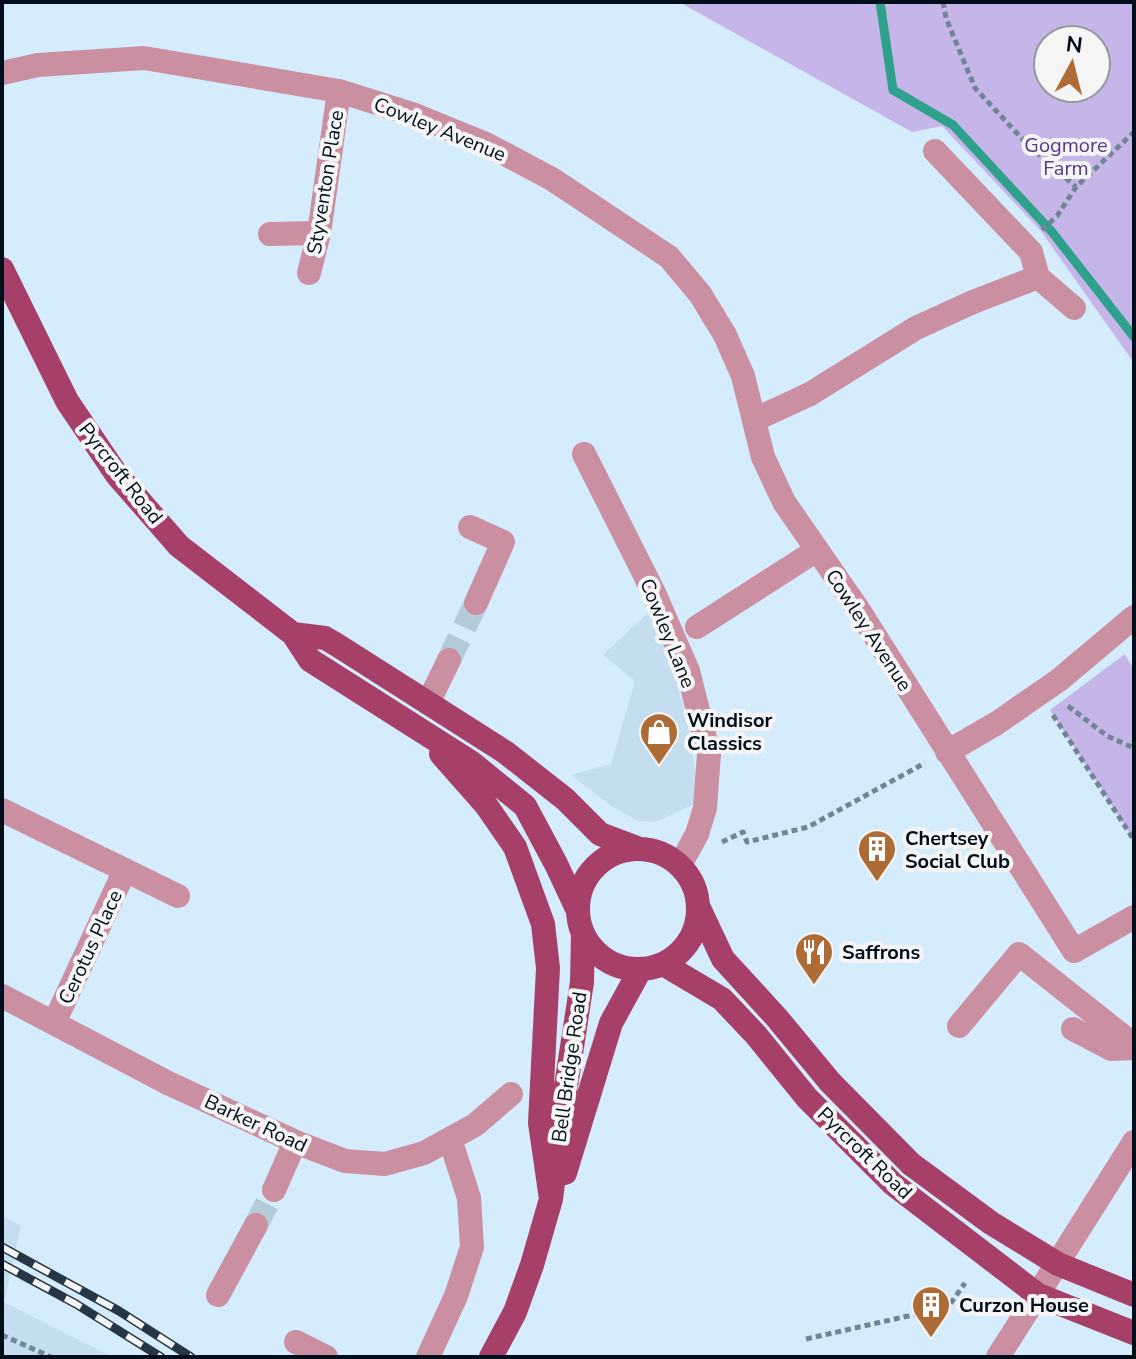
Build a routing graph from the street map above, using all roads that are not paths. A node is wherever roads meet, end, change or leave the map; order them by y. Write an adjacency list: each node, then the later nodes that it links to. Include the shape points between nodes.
1 (2, 73): 2 (street, Cowley Avenue, via 38,65 144,58)
2 (339, 91): 4 (street, Styventon Place); 10 (street, Cowley Avenue, via 486,144 552,179 669,257 725,335)
3 (935, 151): 8 (street, via 1031,252)
4 (319, 233): 5 (street); 7 (street, Styventon Place)
5 (270, 234)
6 (2, 269): 17 (main road, Pyrcroft Road, via 67,401 117,475 179,546)
7 (309, 273)
8 (1038, 277): 9 (street); 10 (street, via 916,328 810,394)
9 (1074, 308)
10 (754, 420): 13 (street, Cowley Avenue, via 763,457 784,502)
11 (584, 454): 24 (street, Cowley Lane, via 688,671 709,754 705,808)
12 (470, 527): 14 (street, via 503,542)
13 (817, 550): 16 (street); 21 (street, Cowley Avenue, via 858,609)
14 (476, 603)
15 (1134, 617): 21 (street, via 1059,680)
16 (697, 627)
17 (293, 634): 19 (main road, Pyrcroft Road, via 325,638); 20 (main road, Pyrcroft Road, via 310,660)
18 (449, 660): 19 (street)
19 (428, 703): 23 (main road, Pyrcroft Road, via 505,752 600,834)
20 (411, 724): 29 (main road, Pyrcroft Road, via 525,806); 41 (main road, via 462,776 515,847 543,924 548,968 540,1123)
21 (940, 756): 28 (street, Cowley Avenue, via 1074,951)
22 (2, 810): 25 (street, Cerotus Place)
23 (637, 848): 24 (main road); 29 (main road, via 601,861 588,875 580,892)
24 (680, 865): 27 (main road)
25 (125, 870): 26 (street, Cerotus Place); 32 (street, Cerotus Place)
26 (178, 896)
27 (699, 908): 30 (main road, via 697,925 678,955); 43 (main road, Pyrcroft Road, via 723,959 830,1082 911,1164)
28 (1134, 917)
29 (580, 922): 30 (main road, via 592,949 606,960 622,967); 41 (main road, Bell Bridge Road, via 582,982)
30 (651, 967): 41 (main road, Bell Bridge Road, via 611,1023 567,1170); 45 (main road, Pyrcroft Road, via 722,999 807,1098 893,1184)
31 (2, 996): 32 (street, Barker Road)
32 (54, 1023): 38 (street, Barker Road)
33 (959, 1026): 35 (street, via 1019,954)
34 (1073, 1029): 35 (street, via 1111,1049)
35 (1134, 1046)
36 (511, 1094): 37 (street, Barker Road)
37 (450, 1139): 38 (street, Barker Road, via 385,1164 345,1161); 50 (street, via 469,1198 472,1247)
38 (295, 1142): 40 (street)
39 (1134, 1142): 43 (street)
40 (274, 1190)
41 (551, 1199): 51 (main road, Bell Bridge Road, via 515,1312)
42 (256, 1225): 44 (street)
43 (1058, 1264): 45 (street); 46 (main road, Pyrcroft Road)
44 (218, 1295)
45 (1038, 1295): 47 (main road, Pyrcroft Road); 52 (street)
46 (1134, 1295)
47 (1134, 1333)
48 (296, 1342): 49 (street)
49 (326, 1357)
50 (428, 1357)
51 (491, 1357)
52 (998, 1357)

